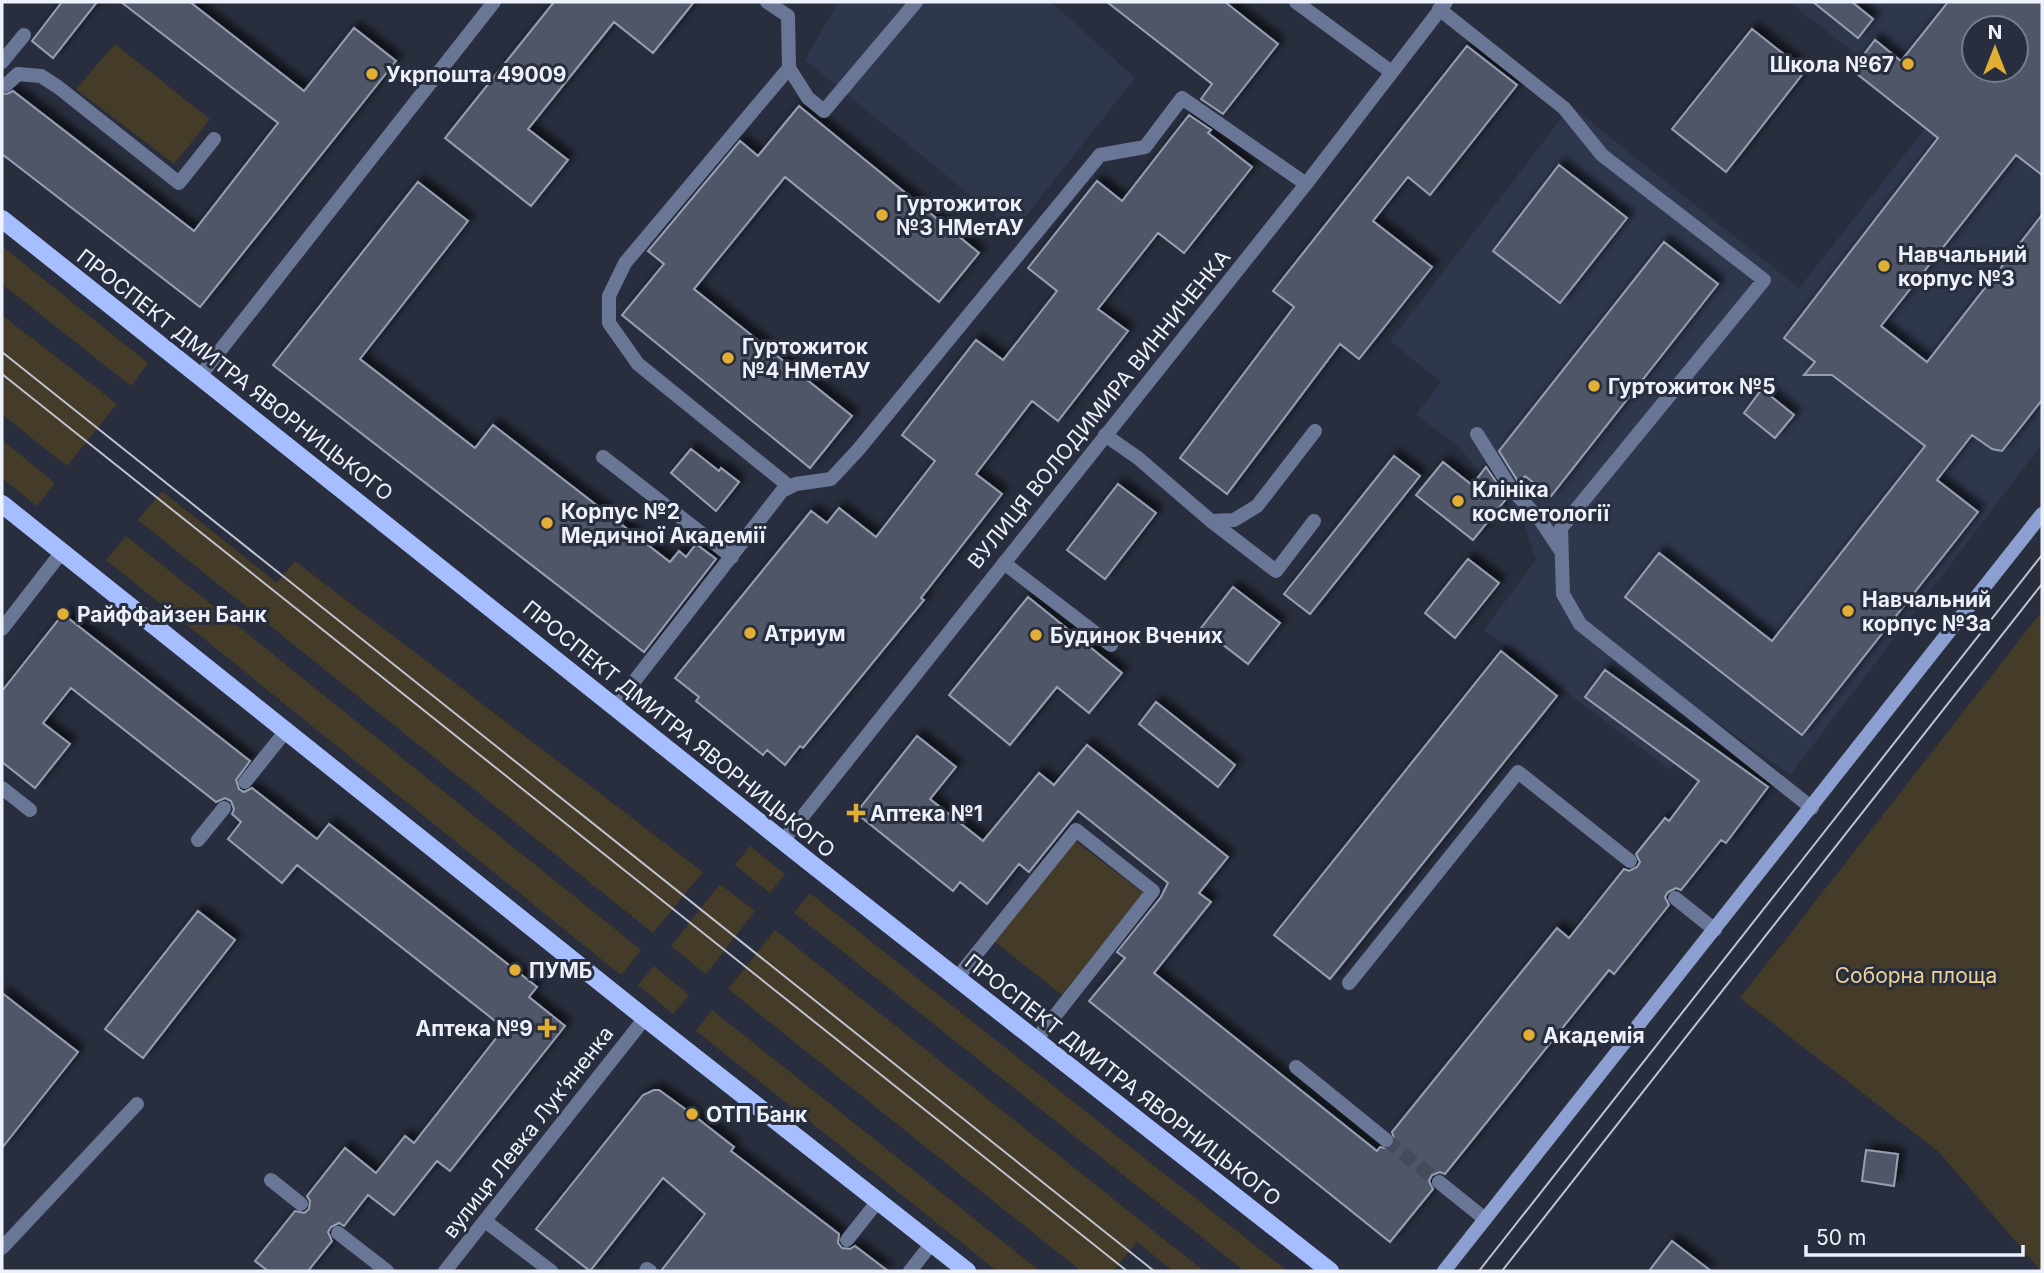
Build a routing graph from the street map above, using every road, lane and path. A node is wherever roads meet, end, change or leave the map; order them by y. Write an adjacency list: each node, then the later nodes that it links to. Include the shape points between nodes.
1 (494, 2): 14 (street)
2 (767, 2): 8 (street, via 788,16)
3 (916, 2): 8 (street, via 824,111 808,99)
4 (1296, 2): 9 (street)
5 (1442, 6): 9 (street, ВУЛИЦЯ ВОЛОДИМИРА ВИННИЧЕНКА); 25 (street, via 1564,108 1602,155 1764,281 1561,528)
6 (24, 35): 7 (street)
7 (2, 62)
8 (789, 68): 19 (street, via 625,263 609,296 609,323 638,364)
9 (1390, 71): 12 (street, ВУЛИЦЯ ВОЛОДИМИРА ВИННИЧЕНКА)
10 (6, 85): 11 (street, via 18,74 41,76 179,183)
11 (214, 139)
12 (1306, 184): 17 (street, ВУЛИЦЯ ВОЛОДИМИРА ВИННИЧЕНКА); 19 (street, via 1182,98 1145,147 1100,155 831,479)
13 (2, 219): 14 (main road, ПРОСПЕКТ ДМИТРА ЯВОРНИЦЬКОГО)
14 (200, 376): 30 (main road, ПРОСПЕКТ ДМИТРА ЯВОРНИЦЬКОГО)
15 (1315, 430): 22 (street, via 1256,506 1234,520)
16 (1477, 434): 25 (street, via 1510,487)
17 (1105, 435): 22 (street); 27 (street, ВУЛИЦЯ ВОЛОДИМИРА ВИННИЧЕНКА)
18 (603, 457): 26 (street)
19 (790, 487): 26 (street, via 782,491)
20 (2, 504): 24 (main road)
21 (2042, 514): 35 (main road)
22 (1211, 521): 23 (street, via 1276,571)
23 (1314, 521)
24 (61, 552): 28 (street); 31 (main road)
25 (1562, 552): 35 (street, via 1563,594 1580,624)
26 (732, 557): 30 (street)
27 (1004, 563): 29 (street); 38 (street, ВУЛИЦЯ ВОЛОДИМИРА ВИННИЧЕНКА)
28 (2, 629)
29 (1111, 645)
30 (615, 706): 38 (main road, ПРОСПЕКТ ДМИТРА ЯВОРНИЦЬКОГО)
31 (285, 732): 32 (street); 44 (main road)
32 (245, 782)
33 (2, 789): 36 (street)
34 (224, 808): 37 (street)
35 (1812, 808): 41 (main road)
36 (30, 810)
37 (198, 839)
38 (783, 841): 42 (main road, ПРОСПЕКТ ДМИТРА ЯВОРНИЦЬКОГО)
39 (1630, 861): 43 (street, via 1518,772)
40 (1675, 898): 41 (street)
41 (1715, 930): 53 (main road)
42 (957, 978): 45 (main road, ПРОСПЕКТ ДМИТРА ЯВОРНИЦЬКОГО); 45 (street, via 1076,830 1153,891)
43 (1349, 983)
44 (645, 1018): 51 (main road); 54 (street, вулиця Левка Лукʼяненка)
45 (1036, 1040): 64 (main road, ПРОСПЕКТ ДМИТРА ЯВОРНИЦЬКОГО)
46 (1296, 1067): 48 (street)
47 (137, 1104): 58 (street)
48 (1386, 1140)
49 (271, 1180): 52 (street)
50 (1439, 1182): 53 (street)
51 (878, 1201): 56 (street); 57 (main road)
52 (301, 1203)
53 (1485, 1219): 65 (main road)
54 (485, 1222): 60 (street, вулиця Левка Лукʼяненка); 61 (street)
55 (338, 1233): 59 (street)
56 (847, 1240)
57 (932, 1243): 62 (street); 63 (main road)
58 (2, 1248)
59 (387, 1271)
60 (445, 1271)
61 (551, 1271)
62 (910, 1271)
63 (967, 1271)
64 (1330, 1271)
65 (1444, 1271)

